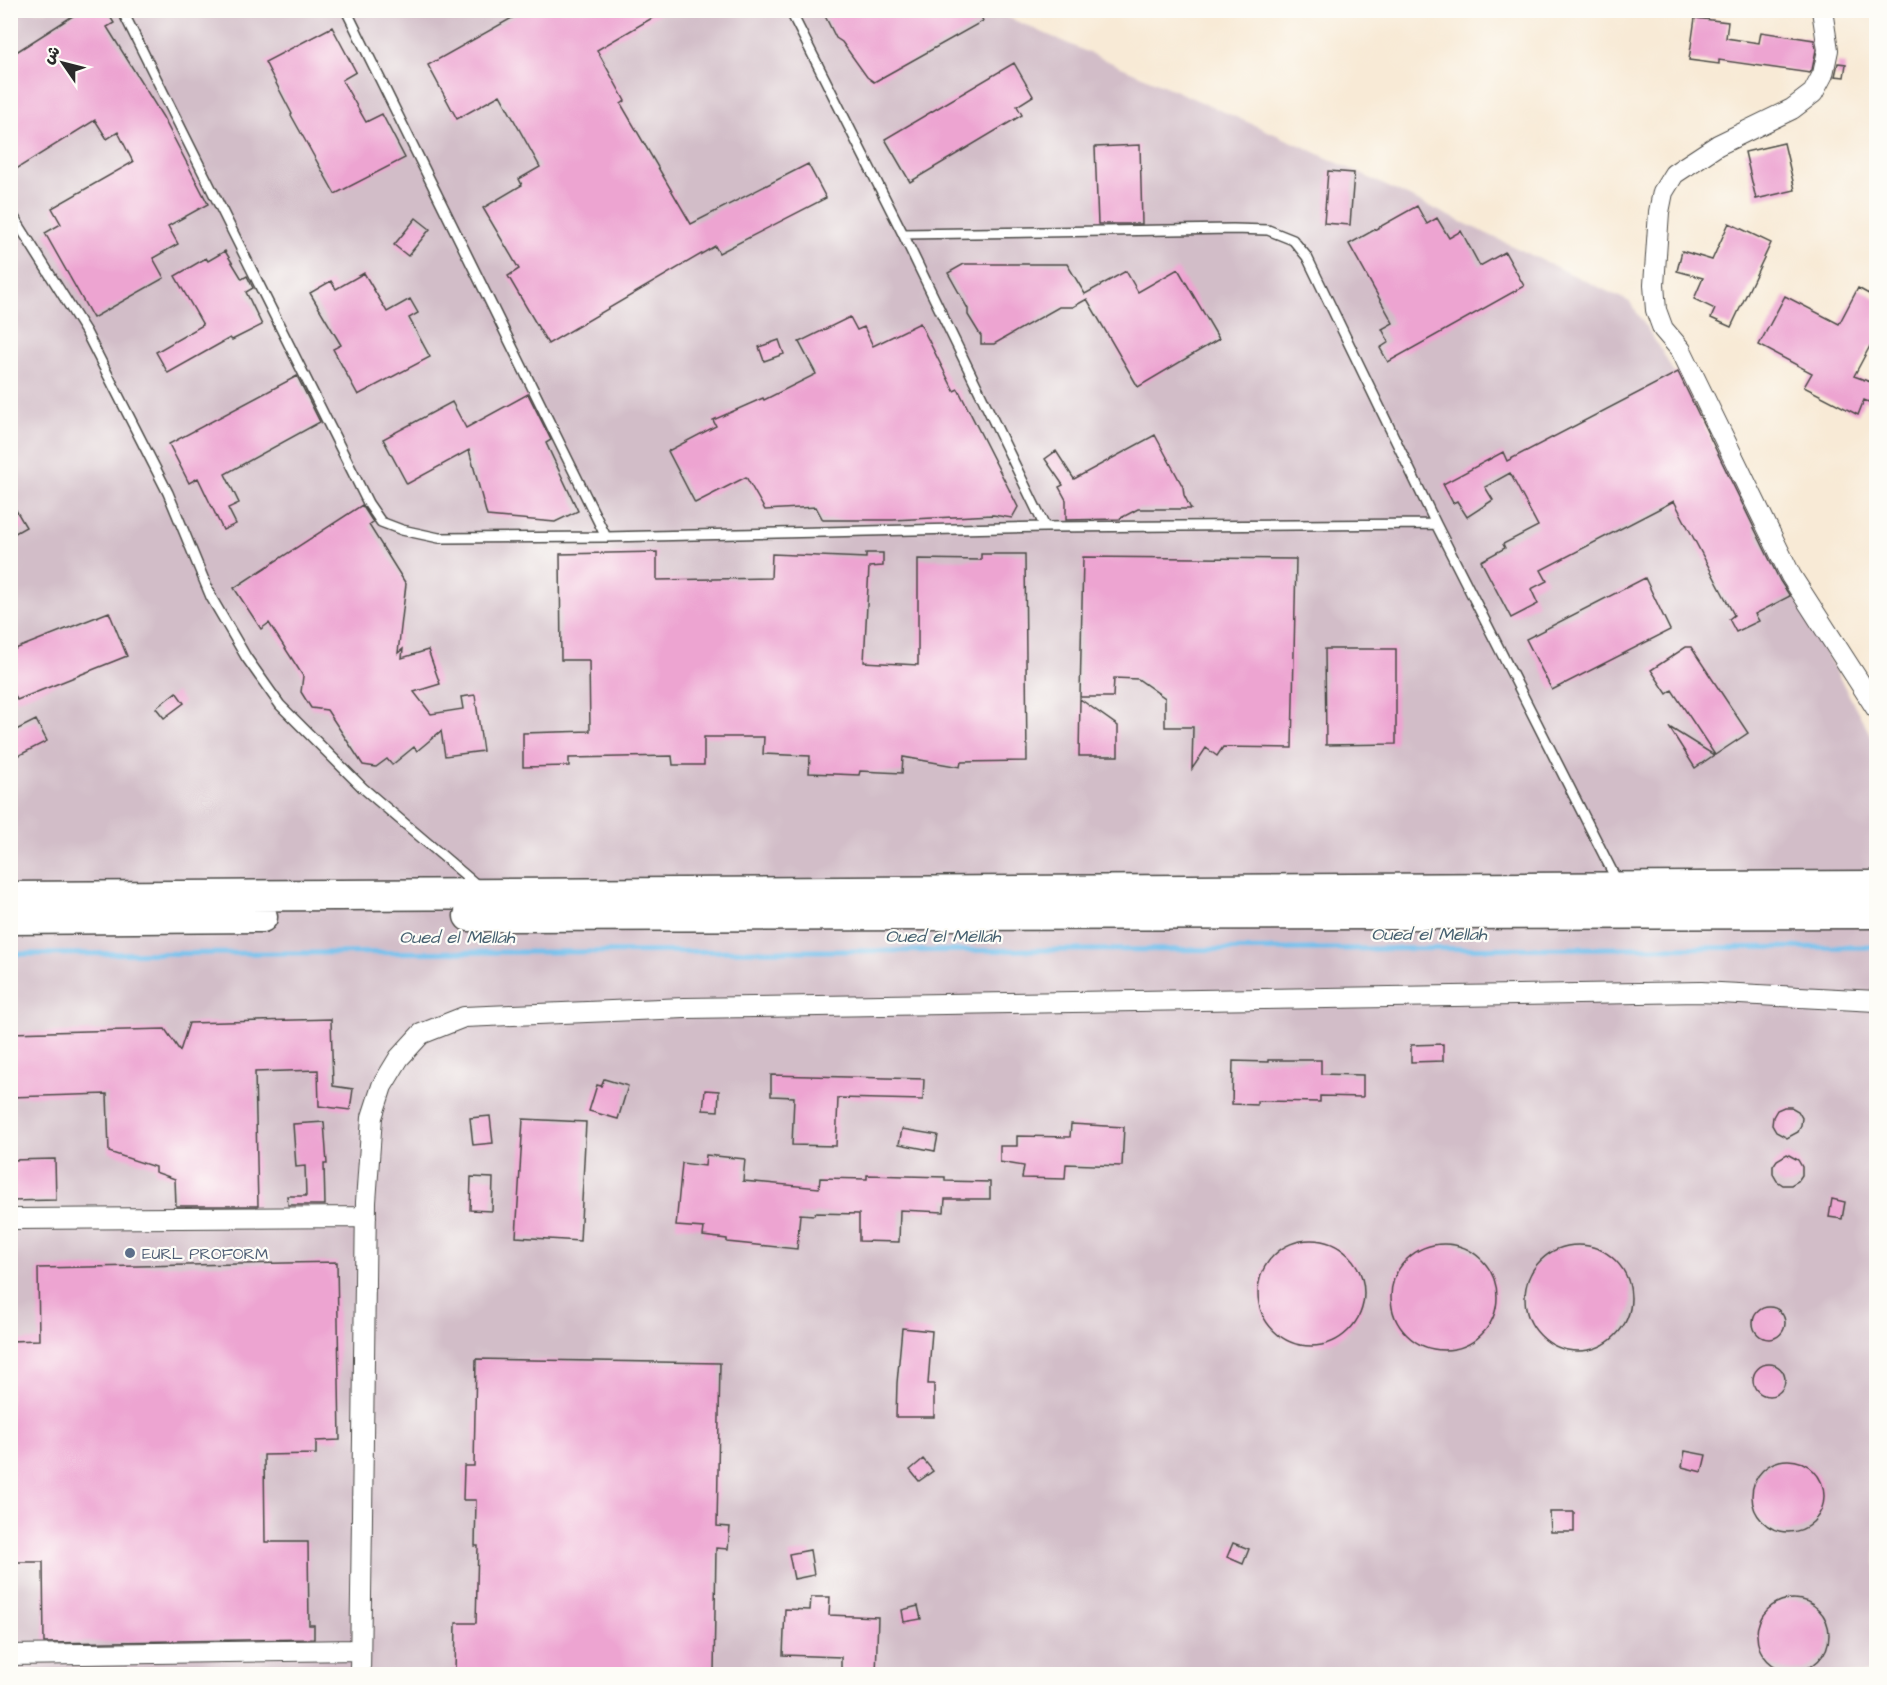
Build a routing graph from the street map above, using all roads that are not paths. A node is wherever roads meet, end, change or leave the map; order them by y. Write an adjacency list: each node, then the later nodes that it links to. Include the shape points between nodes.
1 (122, 10): 9 (lane, via 364,496 381,522 439,538)
2 (346, 10): 9 (lane)
3 (790, 10): 6 (lane)
4 (1822, 10): 10 (street, via 1828,50 1823,74 1813,93 1792,109 1718,145 1674,174 1663,192 1654,285 1656,310 1663,329 1681,350 1791,576)
5 (10, 211): 12 (lane, via 86,332 168,493 211,597 246,657 280,705 363,788)
6 (903, 234): 7 (lane, via 1233,229 1268,230 1293,240 1307,258); 8 (lane)
7 (1436, 524): 8 (lane); 14 (lane)
8 (1045, 527): 9 (lane)
9 (606, 537)
10 (1876, 708)
11 (1876, 886): 14 (main road)
12 (489, 895): 13 (main road); 14 (main road)
13 (10, 897)
14 (1624, 899): 15 (main road); 16 (main road)
15 (1876, 912)
16 (10, 919)
17 (1876, 1001): 18 (street, via 1701,992 685,1008 464,1017 421,1034 399,1058 382,1086 372,1117)
18 (366, 1217): 19 (street); 20 (street)
19 (10, 1219)
20 (360, 1650): 21 (street); 22 (street)
21 (10, 1655)
22 (360, 1674)

